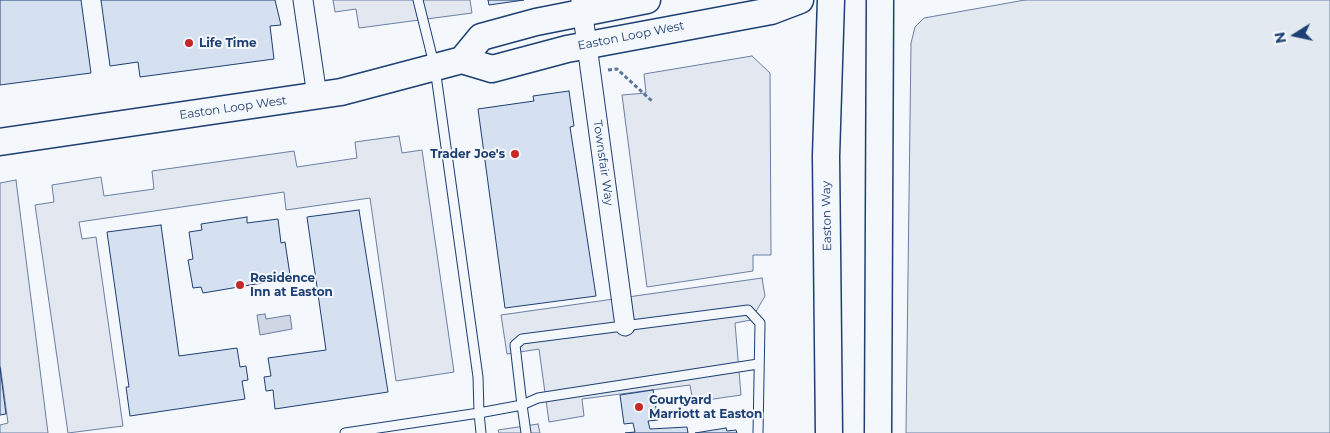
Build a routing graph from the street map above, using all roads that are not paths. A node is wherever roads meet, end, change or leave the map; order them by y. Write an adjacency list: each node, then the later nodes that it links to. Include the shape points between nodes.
1 (303, 0): 11 (street)
2 (418, 0): 10 (lane)
3 (647, 0): 7 (street)
4 (800, 0): 8 (street, Easton Loop West, via 771,11)
5 (831, 0): 21 (street, Easton Way, via 826,156)
6 (880, 0): 22 (street)
7 (581, 7): 8 (street, Townsfair Way); 9 (street, via 481,36)
8 (587, 45): 9 (street, Easton Loop West, via 492,68); 13 (street, Townsfair Way)
9 (462, 60): 10 (street, Easton Loop West)
10 (435, 68): 11 (street, Easton Loop West); 16 (lane, via 478,377)
11 (317, 96): 12 (street, Easton Loop West)
12 (0, 142)
13 (625, 326): 14 (lane, via 748,310 760,324); 15 (lane, via 522,339 514,345)
14 (758, 364): 15 (lane, via 566,392); 20 (lane)
15 (522, 405): 16 (lane); 19 (lane)
16 (479, 413): 17 (lane); 18 (lane)
17 (345, 433)
18 (481, 433)
19 (526, 433)
20 (758, 433)
21 (829, 433)
22 (878, 433)

